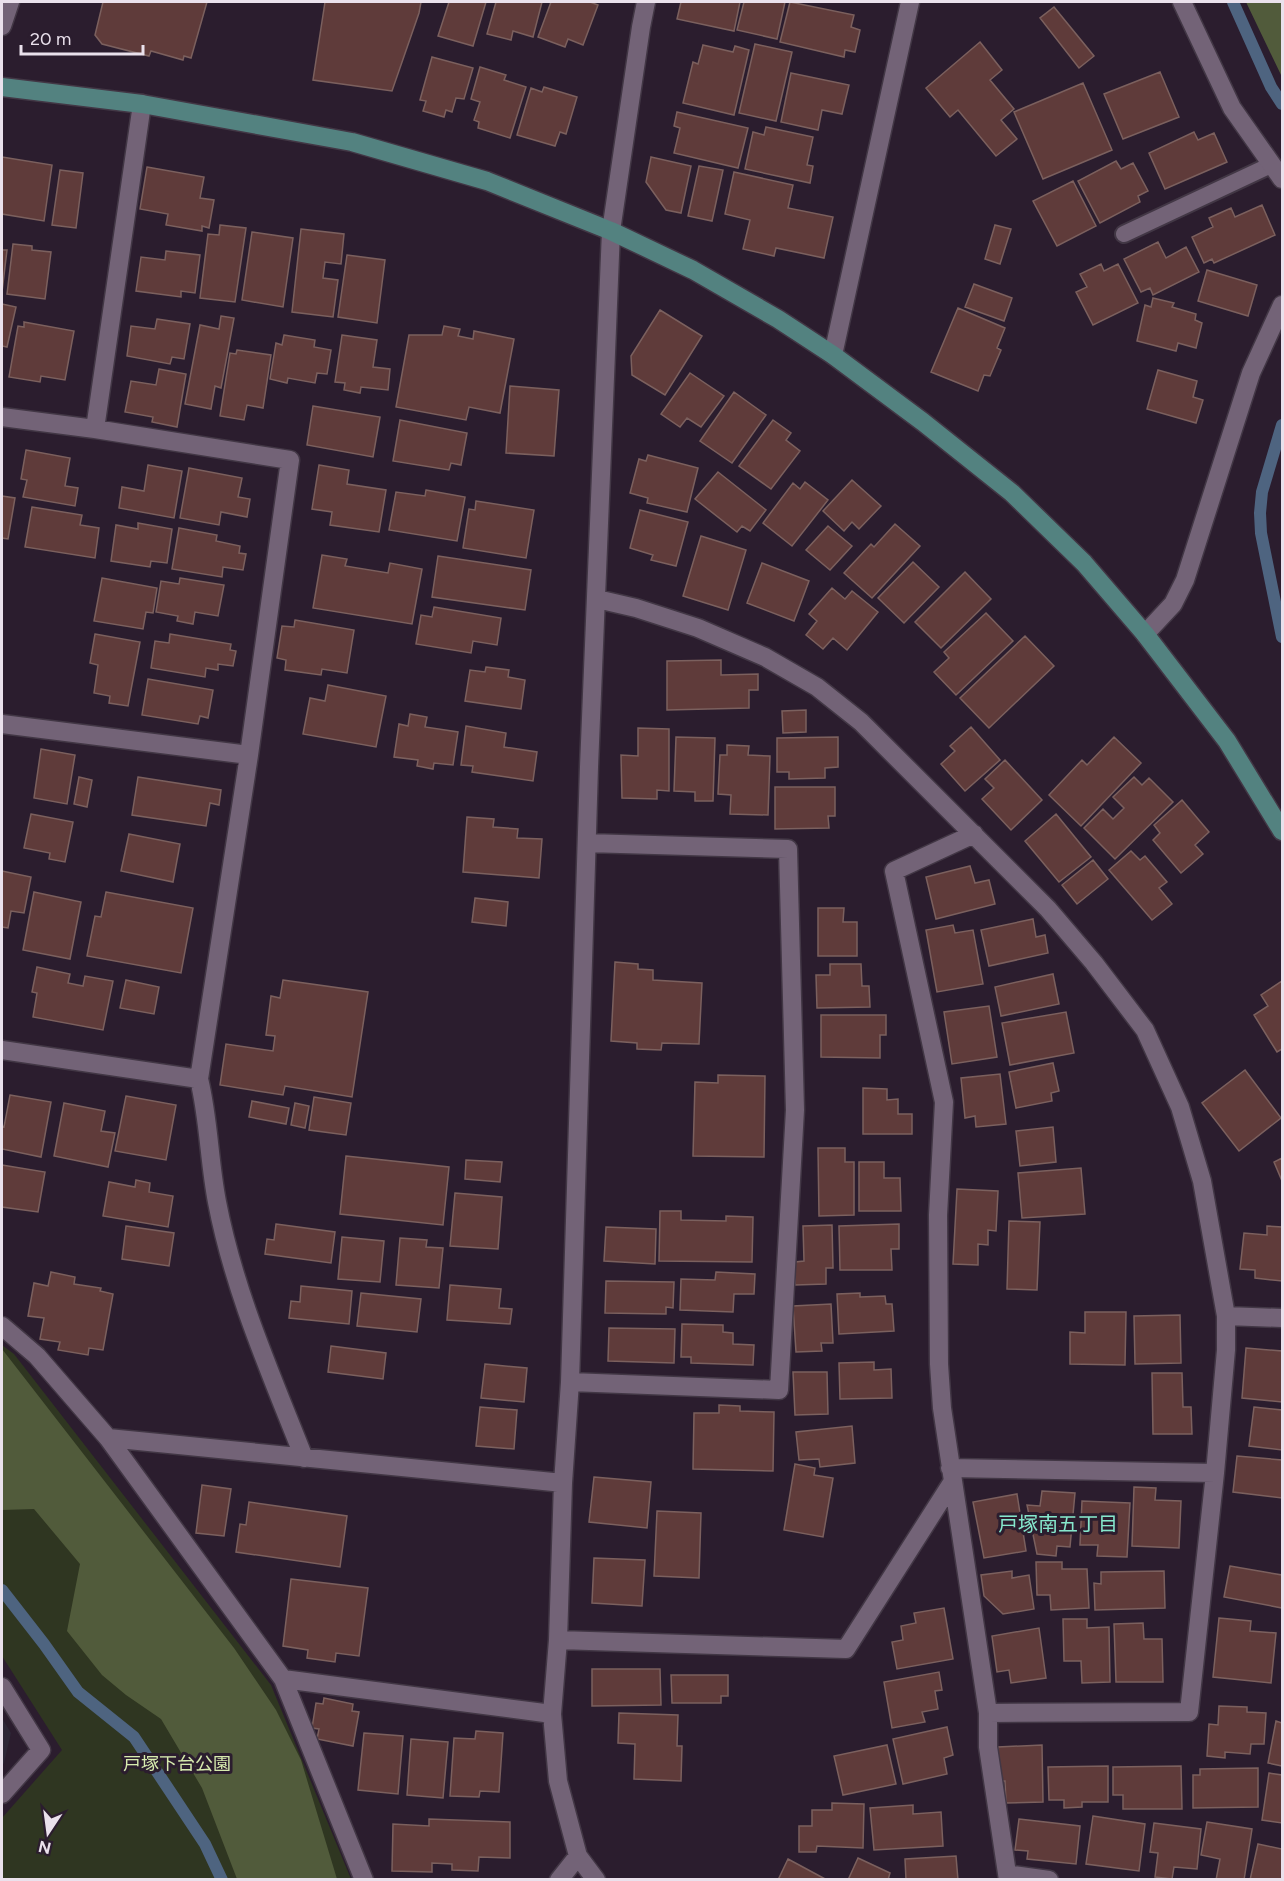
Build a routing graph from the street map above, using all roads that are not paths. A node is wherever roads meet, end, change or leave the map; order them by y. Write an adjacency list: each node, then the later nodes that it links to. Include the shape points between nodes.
1 (10, 2): 5 (street)
2 (646, 2): 10 (street)
3 (910, 2): 13 (street)
4 (1182, 2): 8 (street, via 1232,108)
5 (2, 26)
6 (2, 87): 7 (street)
7 (142, 104): 10 (street, via 352,142 487,181); 15 (street)
8 (1271, 165): 9 (street); 11 (lane)
9 (1282, 180)
10 (611, 231): 13 (street, via 693,270); 16 (street)
11 (1124, 234)
12 (1282, 305): 17 (street, via 1251,373 1185,580 1173,604)
13 (833, 355): 17 (street, via 1012,493 1084,563)
14 (2, 417): 15 (street)
15 (95, 429): 19 (street, via 290,460)
16 (597, 599): 21 (street, via 698,628 765,657 817,687 861,722); 22 (street)
17 (1145, 634): 20 (street, via 1227,741)
18 (2, 724): 19 (street)
19 (249, 755): 24 (street)
20 (1282, 831)
21 (974, 834): 25 (street, via 1048,909 1144,1030 1180,1107 1203,1181); 32 (street, via 894,871 945,1102 938,1215 939,1364)
22 (587, 843): 28 (street); 28 (street, via 788,849 795,1110 779,1390)
23 (2, 1050): 24 (street)
24 (199, 1079): 30 (street, via 206,1105 216,1201 239,1292)
25 (1226, 1316): 26 (street); 31 (street)
26 (1282, 1318)
27 (2, 1326): 29 (street, via 37,1356)
28 (570, 1382): 33 (street)
29 (108, 1438): 30 (street); 35 (street)
30 (304, 1458): 33 (street)
31 (1215, 1473): 32 (street); 37 (street, via 1189,1712)
32 (951, 1475): 34 (street, via 846,1649); 37 (street)
33 (563, 1483): 34 (street)
34 (558, 1640): 38 (street)
35 (283, 1679): 38 (street); 42 (street)
36 (2, 1687): 39 (street, via 41,1750)
37 (988, 1713): 41 (street, via 988,1747)
38 (552, 1714): 40 (street, via 558,1781)
39 (2, 1794)
40 (578, 1856): 43 (street); 44 (street)
41 (1008, 1877): 45 (street)
42 (364, 1880)
43 (559, 1880)
44 (596, 1880)
45 (1049, 1880)

